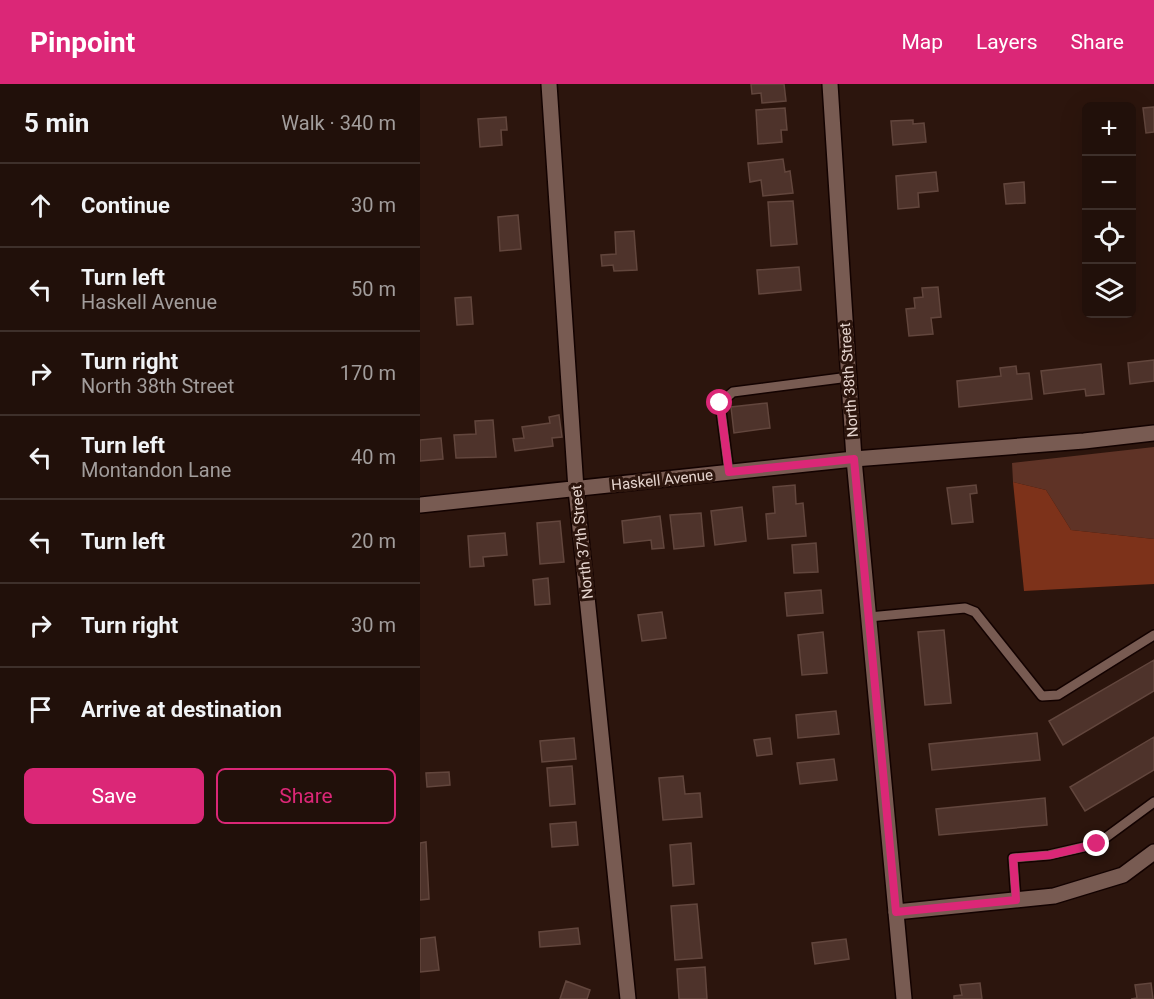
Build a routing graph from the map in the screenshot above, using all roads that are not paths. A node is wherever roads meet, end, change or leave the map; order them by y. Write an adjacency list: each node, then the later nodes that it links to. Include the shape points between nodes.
1 (549, 84): 7 (street, North 37th Street)
2 (830, 84): 3 (street, North 38th Street)
3 (849, 376): 5 (street, North 38th Street); 6 (lane, via 733,392 720,403)
4 (1154, 433): 5 (street, Haskell Avenue)
5 (854, 459): 6 (street, Haskell Avenue); 9 (street, North 38th Street)
6 (729, 472): 7 (street, Haskell Avenue)
7 (576, 489): 8 (street, Haskell Avenue); 15 (street, North 37th Street)
8 (420, 505)
9 (869, 617): 10 (lane, via 965,608 975,612 1042,696 1058,694); 14 (street, North 38th Street)
10 (1154, 635)
11 (1154, 802): 13 (lane, via 1097,844 1050,855 1013,858)
12 (1154, 852): 13 (street, via 1123,875 1054,896)
13 (1016, 900): 14 (street)
14 (896, 912): 16 (street, North 38th Street)
15 (628, 999)
16 (903, 999)

